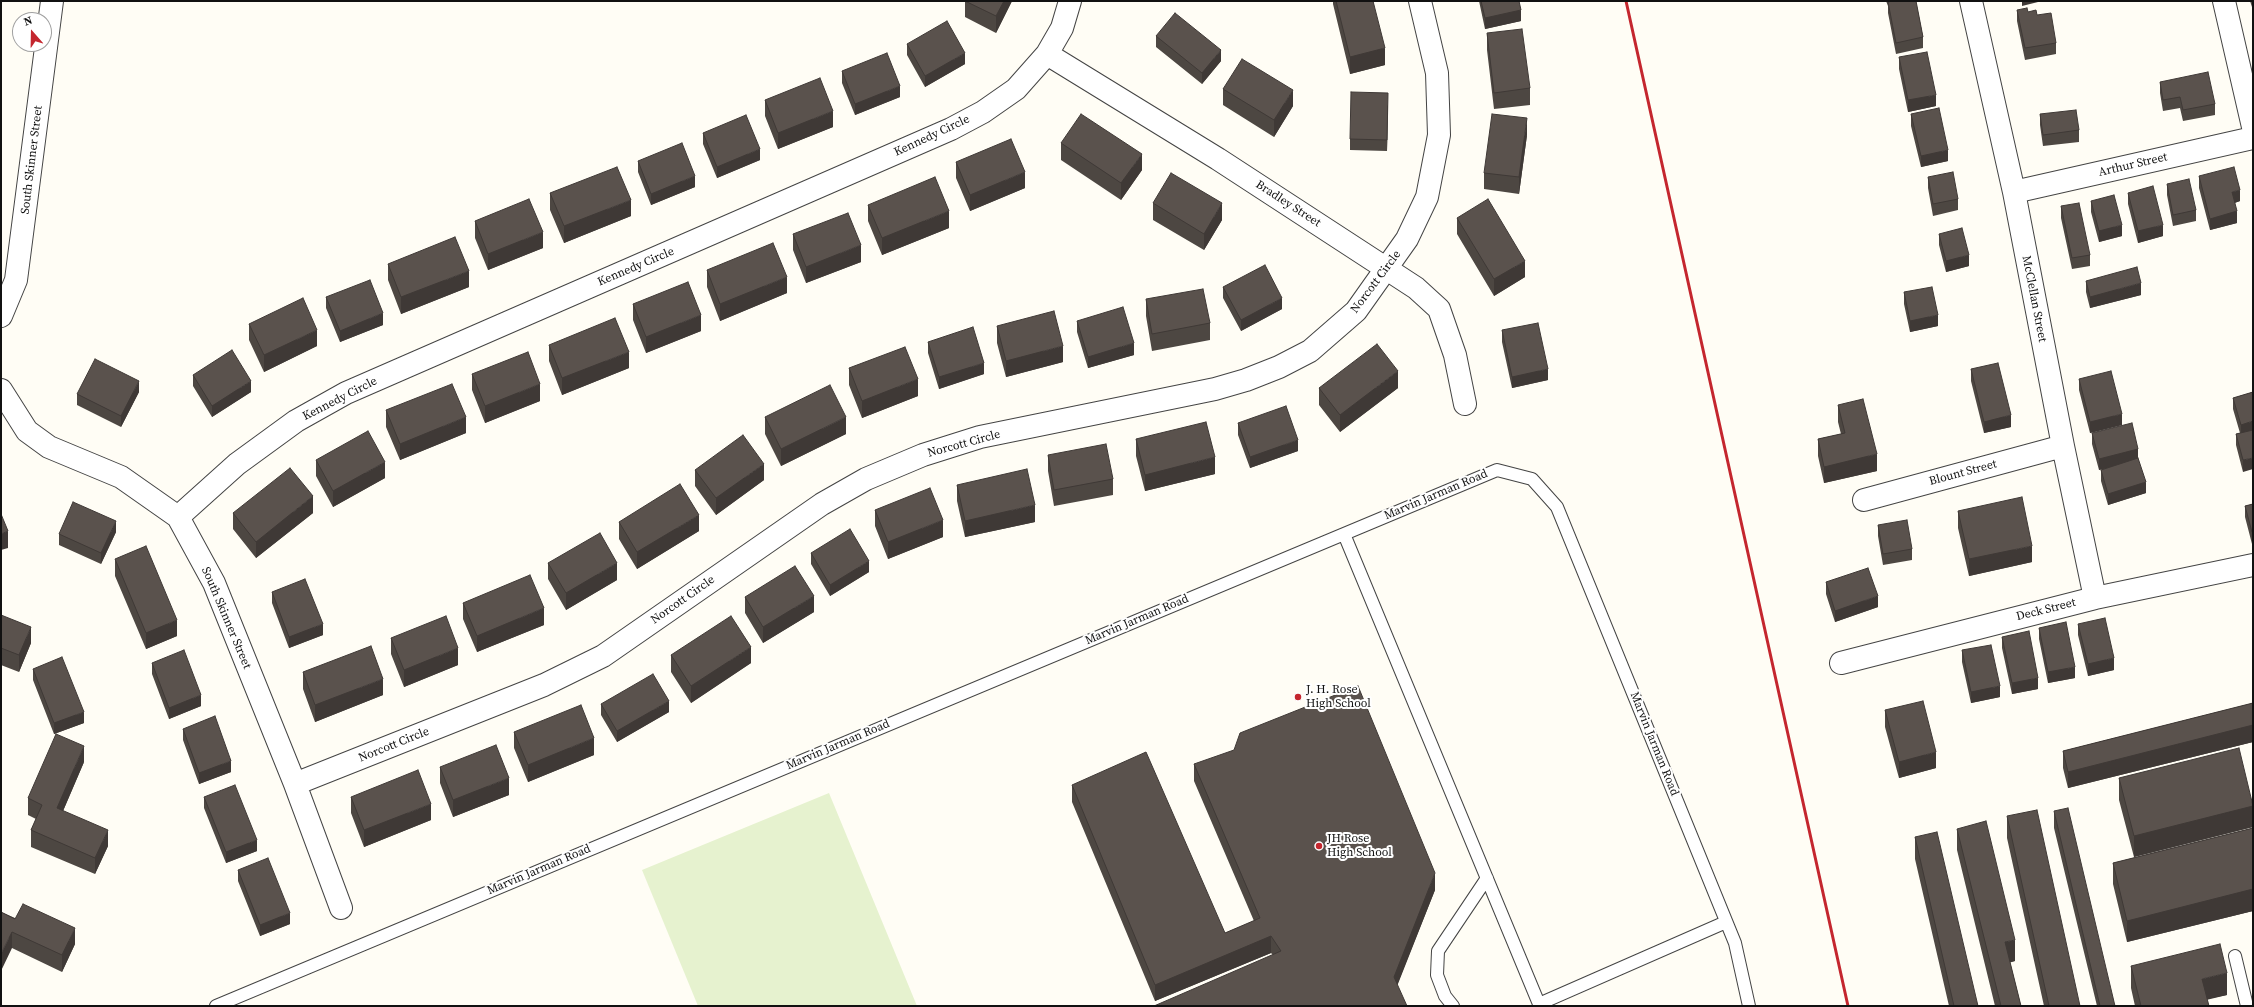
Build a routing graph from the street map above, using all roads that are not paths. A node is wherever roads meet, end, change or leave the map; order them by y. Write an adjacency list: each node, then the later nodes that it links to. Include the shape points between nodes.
1 (52, 1): 11 (street, South Skinner Street, via 16,280)
2 (1070, 1): 6 (street, Kennedy Circle, via 1062,28)
3 (1420, 1): 10 (street, Norcott Circle, via 1437,73 1439,135 1427,197 1407,239)
4 (1971, 1): 9 (street, McClellan Street)
5 (2224, 1): 7 (street)
6 (1046, 54): 10 (street, Bradley Street, via 1218,159); 16 (street, Kennedy Circle, via 1016,89 951,130 346,393 296,421 236,464)
7 (2253, 127)
8 (2253, 138): 9 (street, Arthur Street)
9 (2014, 192): 14 (street, McClellan Street)
10 (1388, 268): 13 (street, Bradley Street, via 1439,309 1455,355); 21 (street, Norcott Circle, via 1356,311 1310,350 1279,367 1215,389 980,437 923,455 873,476 822,504 602,656 544,685)
11 (1, 316)
12 (1, 390): 16 (street, South Skinner Street, via 26,431 49,447 121,477)
13 (1465, 404)
14 (2062, 446): 15 (street, Blount Street); 19 (street, McClellan Street)
15 (1864, 500)
16 (178, 517): 21 (street, South Skinner Street, via 214,582)
17 (1344, 534): 22 (lane); 24 (lane, Marvin Jarman Road, via 1497,470 1532,479 1557,507); 27 (lane, Marvin Jarman Road)
18 (2253, 564): 19 (street, Deck Street)
19 (2095, 598): 20 (street, Deck Street)
20 (1841, 663)
21 (295, 784): 23 (street, South Skinner Street)
22 (1487, 878): 26 (lane); 28 (lane, via 1438,951 1437,975 1445,996)
23 (341, 908)
24 (1726, 922): 26 (lane); 29 (lane, Marvin Jarman Road, via 1735,943)
25 (2235, 956): 30 (lane)
26 (1536, 1005)
27 (216, 1006)
28 (1453, 1006)
29 (1749, 1006)
30 (2247, 1006)

